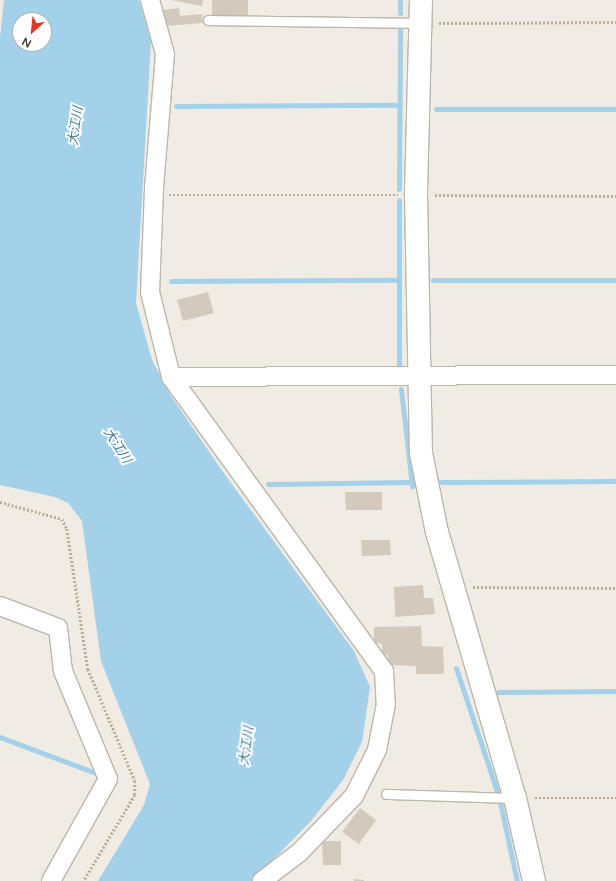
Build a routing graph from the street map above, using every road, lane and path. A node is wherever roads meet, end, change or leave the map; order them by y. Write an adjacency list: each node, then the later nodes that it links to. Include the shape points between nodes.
1 (150, 0): 11 (street, via 165,54 154,188 150,292)
2 (421, 0): 5 (street)
3 (208, 20): 5 (lane)
4 (616, 22): 5 (path)
5 (420, 23): 7 (street)
6 (169, 195): 7 (path)
7 (416, 195): 8 (path); 9 (street)
8 (616, 196)
9 (417, 374): 10 (street); 11 (street); 13 (street, via 421,453 428,496)
10 (616, 375)
11 (171, 377): 21 (street, via 384,671 386,704 377,750 354,796 300,852)
12 (0, 502): 20 (path, via 62,519 89,675 135,781 135,795)
13 (452, 587): 14 (path); 17 (street)
14 (616, 588)
15 (0, 606): 19 (street, via 58,628 63,671 108,779)
16 (386, 794): 17 (lane)
17 (515, 798): 18 (path); 22 (street)
18 (616, 798)
19 (50, 881)
20 (84, 881)
21 (262, 881)
22 (534, 881)

